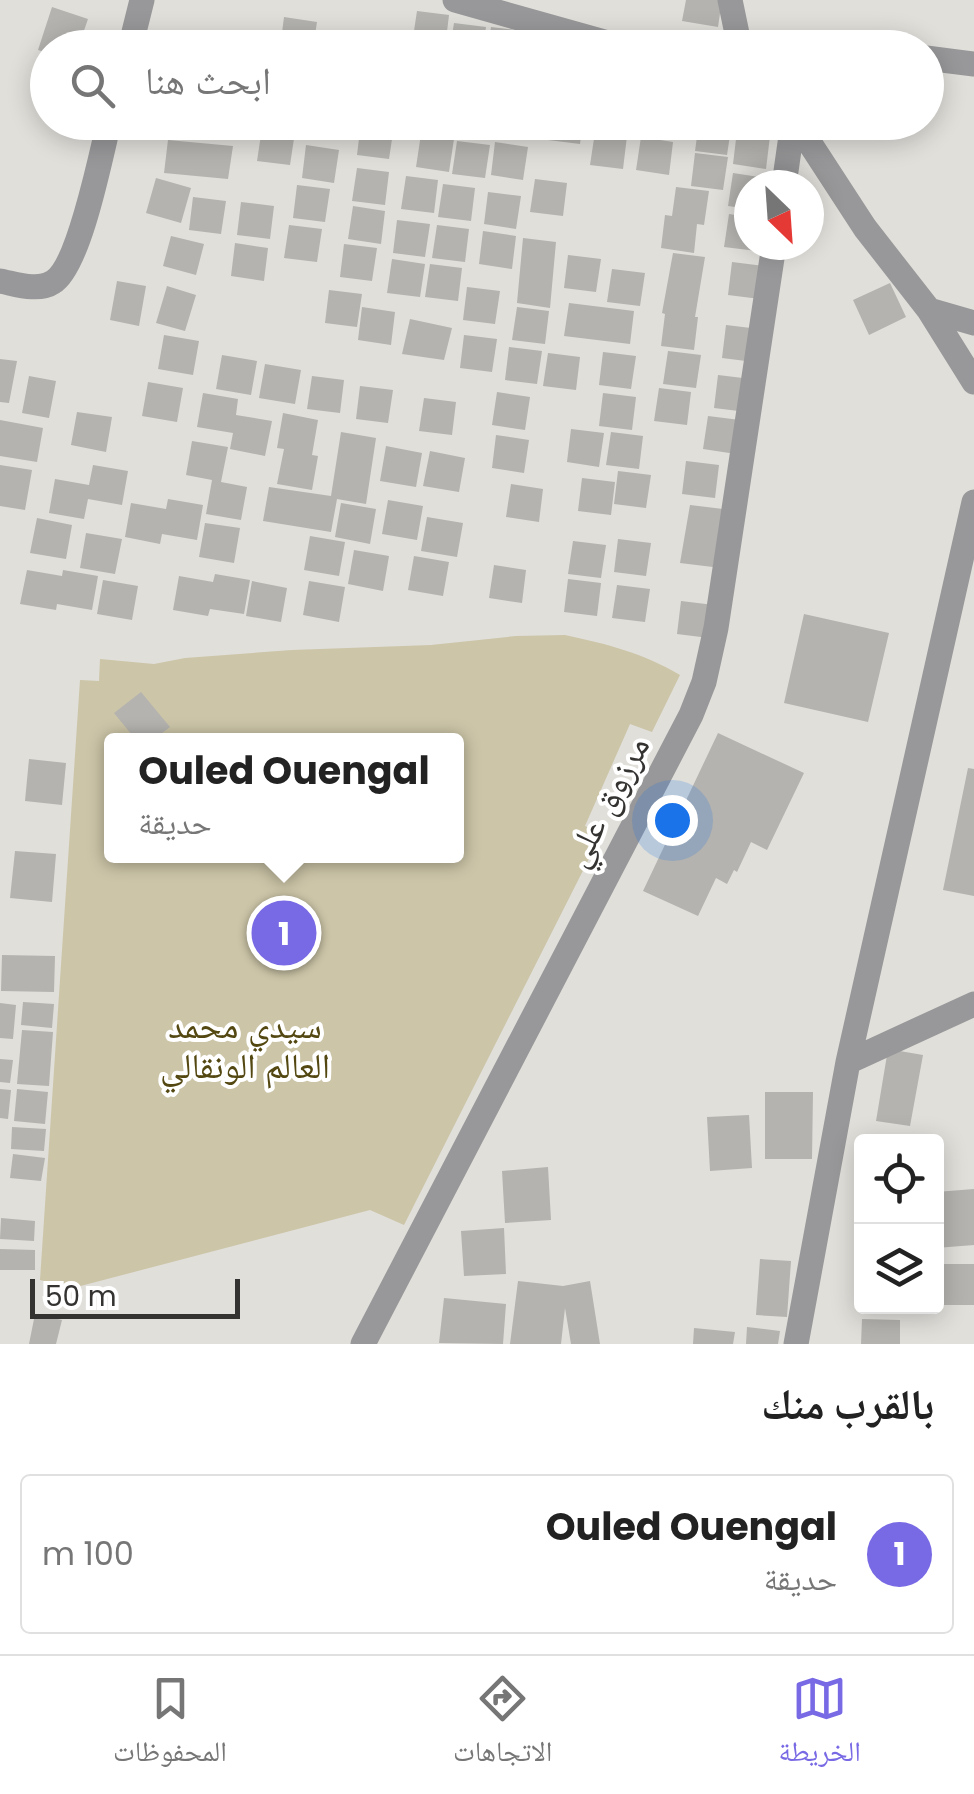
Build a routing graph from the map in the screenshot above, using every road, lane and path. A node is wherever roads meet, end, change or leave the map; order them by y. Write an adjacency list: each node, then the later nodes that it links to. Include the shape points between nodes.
1 (142, 0): 4 (street)
2 (455, 0): 5 (street)
3 (730, 0): 6 (street)
4 (134, 30)
5 (564, 30)
6 (736, 30)
7 (944, 60): 8 (street)
8 (974, 64)
9 (105, 140): 14 (street, via 72,259 54,282 32,287)
10 (792, 140): 12 (street)
11 (807, 140): 15 (street)
12 (787, 170)
13 (772, 260): 21 (street, مرزوق علي, via 704,682)
14 (0, 280)
15 (929, 310): 16 (street); 17 (street)
16 (974, 322)
17 (974, 382)
18 (974, 502): 20 (street)
19 (974, 1004): 20 (street)
20 (848, 1062): 22 (street)
21 (363, 1344)
22 (796, 1344)

